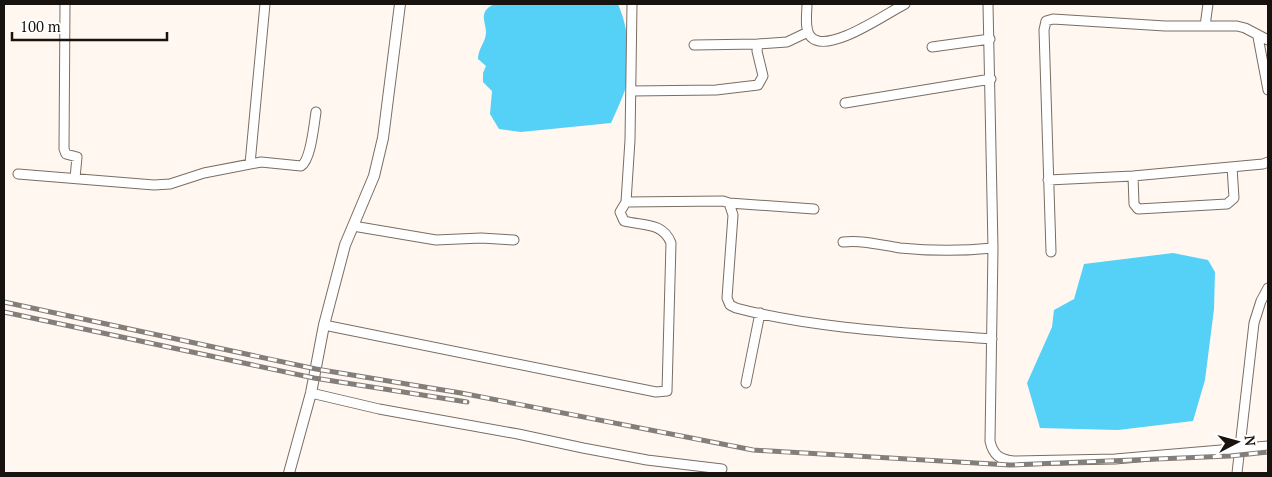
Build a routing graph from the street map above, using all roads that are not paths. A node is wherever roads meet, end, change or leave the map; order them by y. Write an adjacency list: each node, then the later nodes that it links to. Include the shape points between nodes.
1 (65, 4): 27 (street, via 64,149 66,154 77,157)
2 (265, 4): 23 (street)
3 (400, 4): 32 (street, via 383,138 374,176)
4 (632, 4): 18 (street)
5 (807, 4): 10 (street)
6 (905, 4): 10 (street, via 833,42 817,41)
7 (988, 4): 12 (street)
8 (1208, 4): 9 (street)
9 (1205, 26): 11 (street, via 1245,28); 28 (street, via 1046,21)
10 (808, 32): 14 (street, via 787,42)
11 (1258, 37): 13 (street); 19 (street)
12 (990, 39): 16 (street); 17 (street)
13 (1268, 40)
14 (758, 44): 15 (street); 18 (street, via 763,76 758,85 716,90)
15 (694, 45)
16 (932, 47)
17 (991, 79): 20 (street); 35 (street)
18 (631, 90): 29 (street)
19 (1268, 90)
20 (845, 103)
21 (316, 112): 23 (street, via 305,164)
22 (1268, 162): 24 (street)
23 (250, 164): 27 (street, via 170,184)
24 (1232, 168): 26 (street); 26 (street, via 1234,198 1227,204 1138,209 1134,204)
25 (18, 174): 27 (street)
26 (1133, 176): 28 (street)
27 (75, 178)
28 (1048, 180): 36 (street)
29 (626, 202): 30 (street); 39 (street, via 620,212 624,221 655,226 663,230 671,244 669,381 667,390 663,392)
30 (729, 203): 31 (street); 38 (street, via 734,215 727,298 736,308)
31 (814, 209)
32 (353, 226): 33 (street, via 436,240); 39 (street)
33 (514, 240)
34 (843, 242): 35 (street, via 867,241 900,248)
35 (993, 248): 40 (street)
36 (1051, 252)
37 (1268, 288): 44 (street, via 1254,323)
38 (760, 313): 40 (street, via 901,333); 41 (street)
39 (324, 325): 42 (street)
40 (992, 339): 44 (street, via 990,441 995,455 1004,461 1115,459)
41 (746, 383)
42 (311, 392): 45 (street, via 379,409 582,448); 46 (street)
43 (1268, 446): 44 (street)
44 (1242, 448): 47 (street)
45 (722, 469)
46 (289, 473)
47 (1238, 473)

